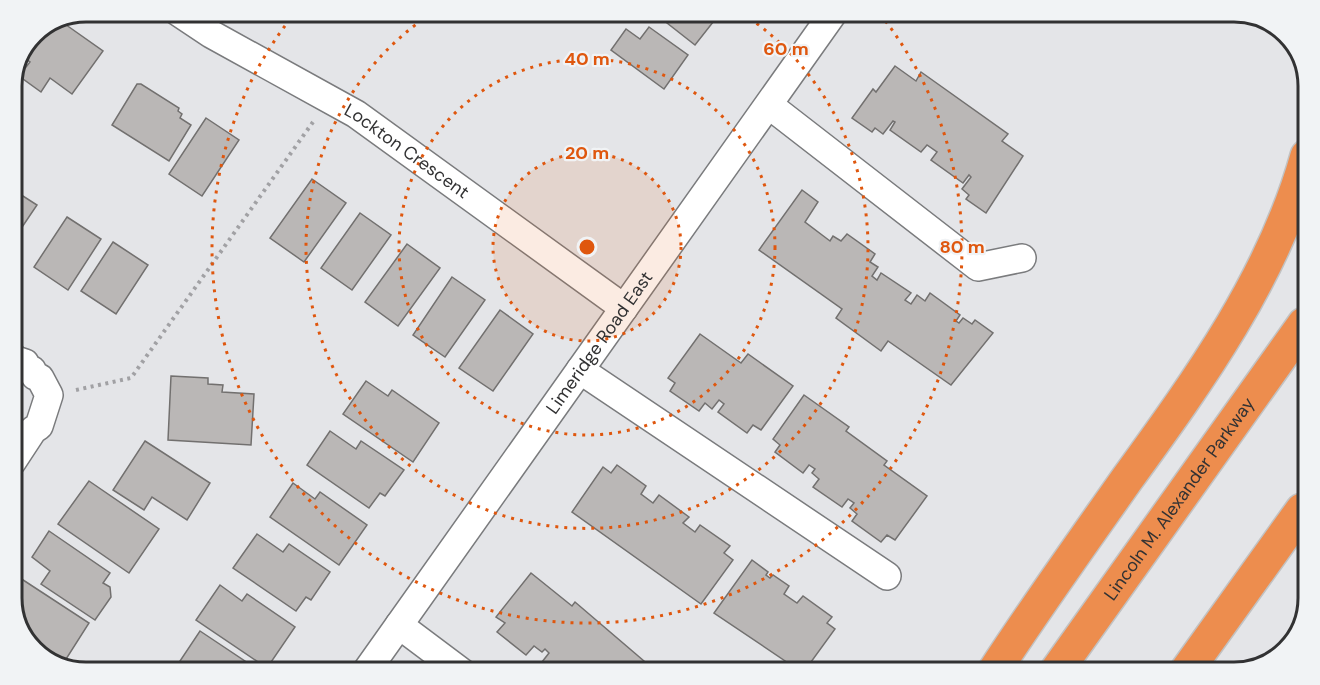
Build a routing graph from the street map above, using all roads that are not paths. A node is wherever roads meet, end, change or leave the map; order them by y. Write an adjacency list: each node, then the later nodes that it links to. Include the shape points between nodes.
1 (193, 22): 6 (street, Lockton Crescent, via 356,114)
2 (827, 22): 3 (street, Limeridge Road East)
3 (769, 105): 5 (street, via 978,267); 6 (street, Limeridge Road East)
4 (1297, 191): 16 (highway, via 1255,285 1186,398)
5 (1022, 258)
6 (624, 308): 9 (street, Limeridge Road East)
7 (1297, 333): 17 (highway, Lincoln M. Alexander Parkway)
8 (23, 362): 10 (street, via 40,378 49,395 39,426)
9 (580, 370): 12 (street); 13 (street, Limeridge Road East)
10 (23, 445)
11 (1298, 516): 18 (highway)
12 (887, 576)
13 (399, 625): 14 (street, Limeridge Road East); 15 (street)
14 (373, 662)
15 (448, 662)
16 (1000, 662)
17 (1064, 662)
18 (1193, 662)

